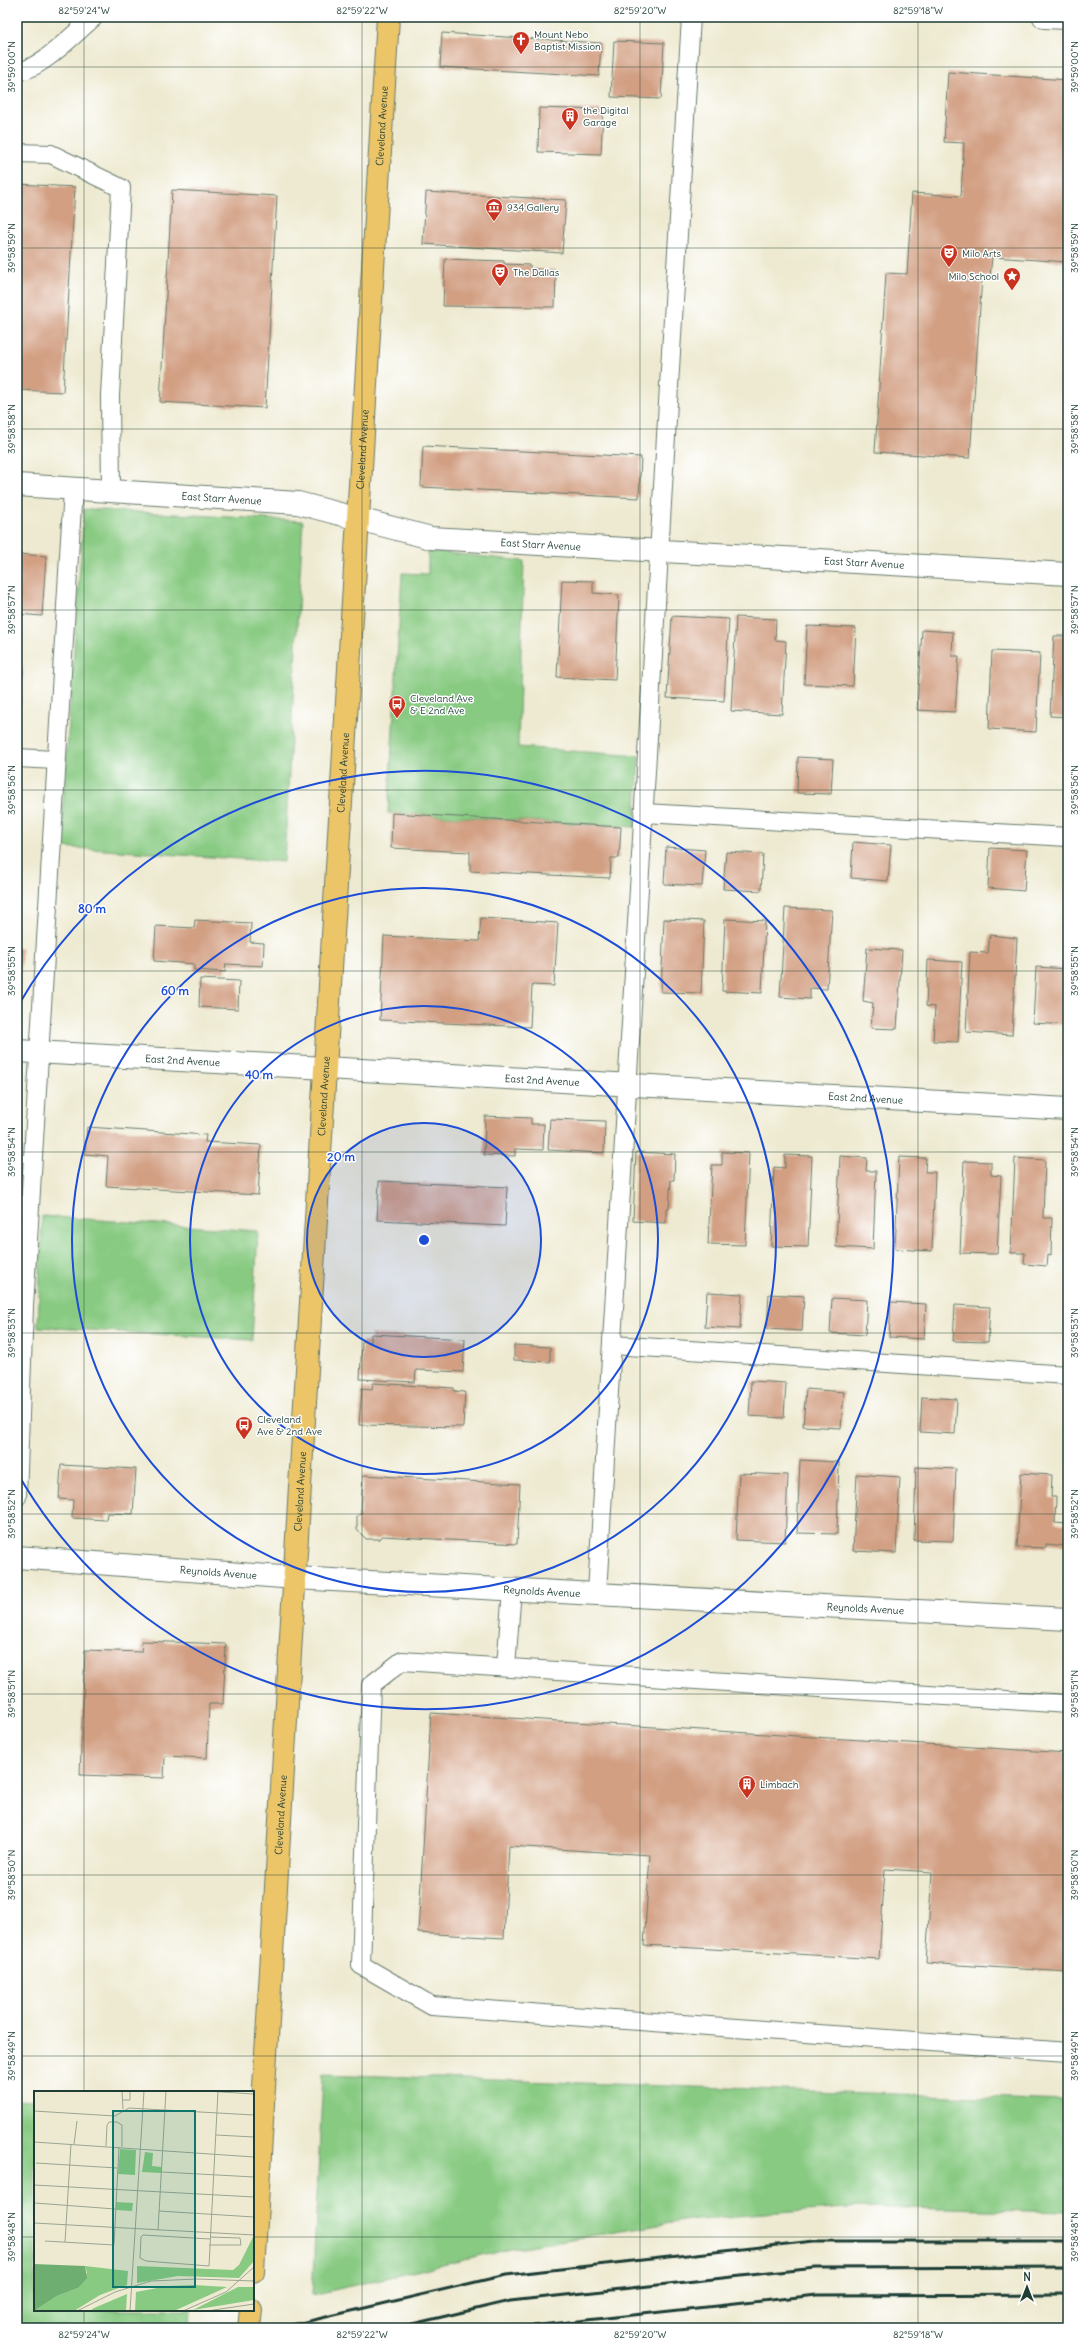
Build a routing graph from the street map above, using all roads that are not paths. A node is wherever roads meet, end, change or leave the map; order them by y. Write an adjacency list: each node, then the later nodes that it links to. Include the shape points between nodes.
1 (94, 17): 6 (lane, via 39,64)
2 (388, 17): 11 (main road, Cleveland Avenue)
3 (691, 17): 12 (lane)
4 (1044, 17): 5 (street)
5 (1068, 18)
6 (17, 71)
7 (17, 153): 10 (lane, via 51,154 121,188 110,396)
8 (17, 485): 9 (street, East Starr Avenue)
9 (73, 488): 10 (street, East Starr Avenue); 15 (lane)
10 (111, 491): 11 (street, East Starr Avenue, via 298,504)
11 (359, 520): 12 (street, East Starr Avenue, via 431,538); 20 (main road, Cleveland Avenue)
12 (660, 551): 13 (street, East Starr Avenue); 16 (lane)
13 (1068, 574)
14 (17, 758): 15 (lane)
15 (56, 760): 19 (lane)
16 (644, 813): 17 (lane); 21 (lane)
17 (1068, 837)
18 (17, 1051): 19 (street, East 2nd Avenue)
19 (39, 1052): 20 (street, East 2nd Avenue); 23 (lane)
20 (326, 1068): 21 (street, East 2nd Avenue); 28 (main road, Cleveland Avenue)
21 (627, 1085): 22 (street, East 2nd Avenue); 24 (lane)
22 (1068, 1109)
23 (20, 1307): 26 (lane)
24 (612, 1345): 25 (lane); 30 (lane)
25 (1068, 1375)
26 (17, 1497)
27 (17, 1557): 28 (street, Reynolds Avenue)
28 (295, 1578): 29 (street, Reynolds Avenue); 35 (main road, Cleveland Avenue)
29 (512, 1589): 30 (street, Reynolds Avenue); 32 (lane)
30 (597, 1593): 31 (street, Reynolds Avenue)
31 (1068, 1619)
32 (506, 1667): 33 (lane); 34 (lane, via 402,1661 371,1685 361,1965 432,2006)
33 (1068, 1704)
34 (1068, 2052)
35 (254, 2256)
36 (251, 2311): 37 (main road)
37 (250, 2328)

